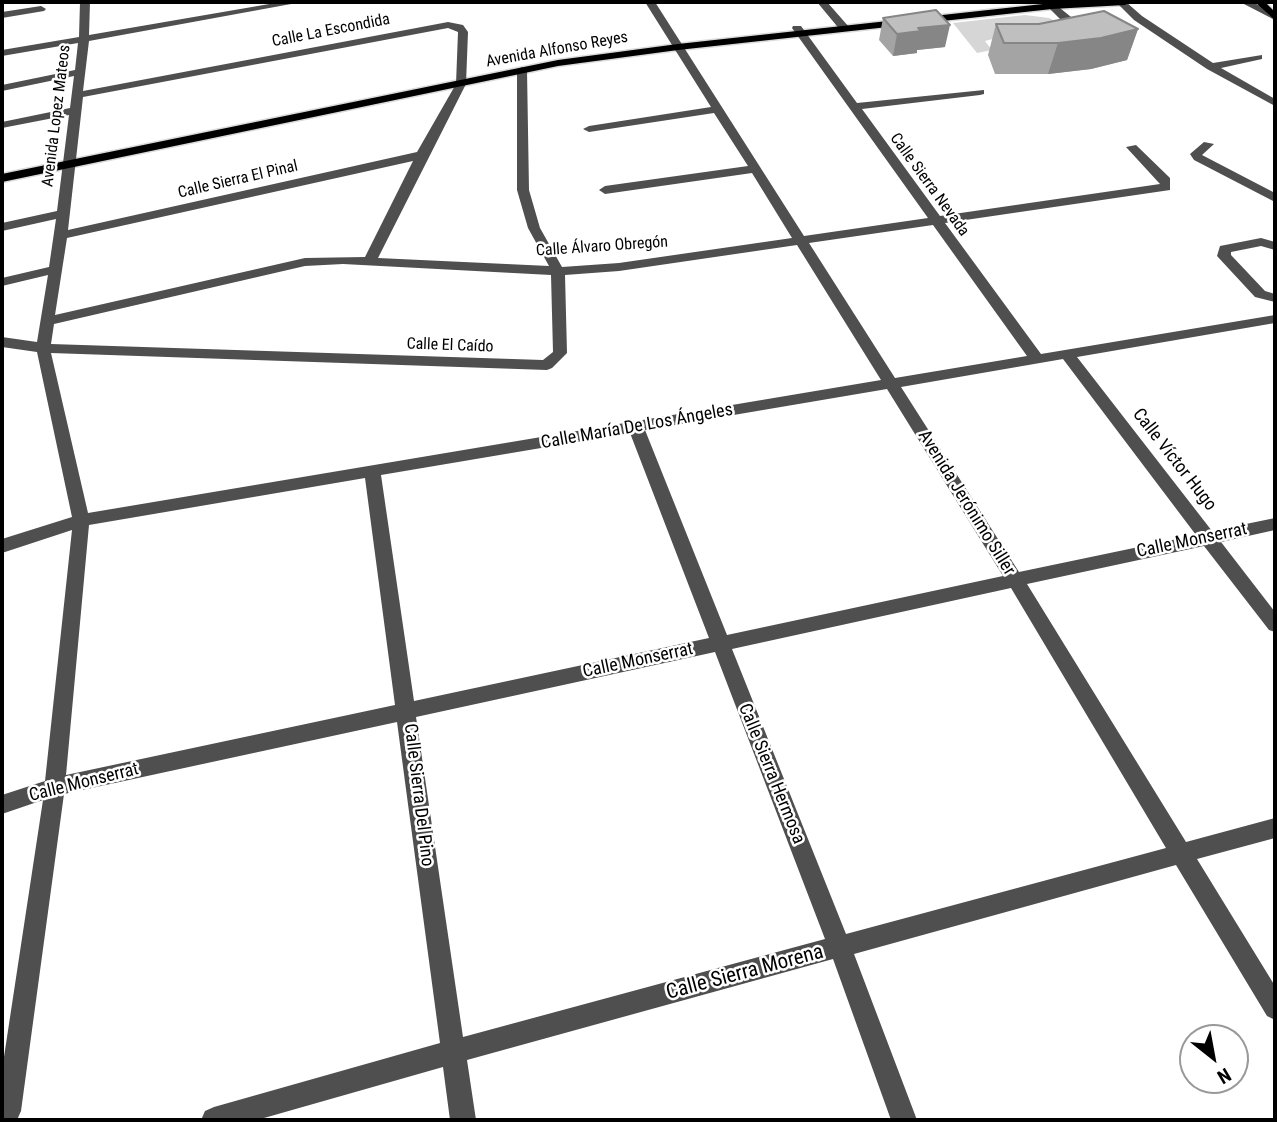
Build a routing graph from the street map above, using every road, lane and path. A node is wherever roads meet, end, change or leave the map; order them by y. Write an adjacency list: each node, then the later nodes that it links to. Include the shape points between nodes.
1 (85, 2): 17 (street, Avenida Lopez Mateos)
2 (297, 2): 10 (street)
3 (650, 2): 19 (street, Avenida Jerónimo Siller)
4 (822, 2): 15 (street)
5 (1021, 2): 15 (main road, Avenida Alfonso Reyes)
6 (1105, 2): 7 (main road, Avenida Alfonso Reyes); 11 (main road, Avenida Alfonso Reyes)
7 (1123, 2): 22 (street, via 1138,18)
8 (1245, 2): 14 (street)
9 (1260, 2): 14 (main road)
10 (274, 4): 17 (street)
11 (1052, 6): 15 (main road, Avenida Alfonso Reyes); 18 (street, via 1079,33)
12 (41, 9): 13 (street)
13 (2, 15)
14 (1275, 17)
15 (842, 26): 16 (main road, Avenida Alfonso Reyes)
16 (799, 31): 19 (main road, Avenida Alfonso Reyes); 30 (street, Calle Sierra Nevada)
17 (85, 38): 20 (street); 24 (street, Avenida Lopez Mateos)
18 (1068, 42)
19 (676, 44): 23 (main road, Avenida Alfonso Reyes); 25 (main road, Avenida Alfonso Reyes, via 555,58); 31 (street, Avenida Jerónimo Siller)
20 (2, 53)
21 (1258, 57): 22 (street)
22 (1211, 67): 29 (street)
23 (522, 70): 25 (main road, Avenida Alfonso Reyes); 52 (street, Calle El Caído, via 523,190 534,228)
24 (80, 72): 26 (street); 28 (street, Avenida Lopez Mateos)
25 (461, 80): 28 (street, Calle La Escondida, via 463,32 448,25); 37 (street, Calle La Escondida); 38 (main road, Avenida Alfonso Reyes)
26 (2, 88)
27 (980, 92): 30 (street)
28 (78, 95): 32 (street, Avenida Lopez Mateos)
29 (1275, 103)
30 (852, 107): 45 (street, Calle Sierra Nevada)
31 (719, 109): 34 (street); 40 (street, Avenida Jerónimo Siller)
32 (75, 110): 33 (street); 38 (street, Avenida Lopez Mateos)
33 (2, 125)
34 (589, 129)
35 (1208, 144): 43 (street, via 1196,154 1205,162)
36 (1132, 147): 45 (street, Calle Álvaro Obregón, via 1168,185 1160,190)
37 (422, 155): 47 (street, Calle Sierra El Pinal); 50 (street, Calle La Escondida)
38 (69, 160): 39 (main road, Avenida Alfonso Reyes); 41 (main road, Avenida Alfonso Reyes); 44 (street, Avenida Lopez Mateos)
39 (2, 169)
40 (755, 169): 42 (street); 48 (street, Avenida Jerónimo Siller)
41 (2, 178)
42 (605, 190)
43 (1275, 198)
44 (63, 214): 46 (street); 47 (street, Avenida Lopez Mateos)
45 (934, 219): 48 (street, Calle Álvaro Obregón); 60 (street, Calle Sierra Nevada)
46 (2, 227)
47 (61, 236): 51 (street, Avenida Lopez Mateos)
48 (801, 241): 52 (street, Calle Álvaro Obregón, via 680,260); 61 (street, Avenida Jerónimo Siller)
49 (1275, 246): 54 (street, via 1261,242 1225,250 1224,256 1260,294)
50 (369, 262): 52 (street, Calle Álvaro Obregón); 56 (street, Calle Álvaro Obregón, via 305,262)
51 (56, 269): 53 (street); 56 (street, Avenida Lopez Mateos)
52 (558, 271): 58 (street, Calle El Caído, via 560,353 540,367)
53 (2, 282)
54 (1275, 299)
55 (1275, 319): 59 (street, Calle María De Los Ángeles)
56 (48, 321): 58 (street, Avenida Lopez Mateos)
57 (2, 342): 58 (street)
58 (43, 348): 64 (street)
59 (1068, 354): 60 (street, Calle María De Los Ángeles); 66 (street, Calle Víctor Hugo)
60 (1037, 359): 61 (street, Calle María De Los Ángeles)
61 (889, 383): 62 (street, Calle María De Los Ángeles); 68 (street, Avenida Jerónimo Siller)
62 (636, 427): 63 (street, Calle María De Los Ángeles); 70 (street, Calle Sierra Hermosa)
63 (372, 470): 64 (street, Calle María De Los Ángeles); 71 (street, Calle Sierra Del Pino)
64 (81, 520): 67 (street, Calle María De Los Ángeles); 72 (street)
65 (1275, 524): 66 (street, Calle Monserrat)
66 (1209, 537): 68 (street, Calle Monserrat); 69 (street, Calle Víctor Hugo)
67 (2, 546)
68 (1014, 580): 70 (street, Calle Monserrat); 75 (street, Avenida Jerónimo Siller)
69 (1275, 625)
70 (719, 644): 71 (street, Calle Monserrat); 76 (street, Calle Sierra Hermosa)
71 (408, 711): 72 (street, Calle Monserrat); 78 (street, Calle Sierra Del Pino)
72 (55, 788): 73 (street, Calle Monserrat); 79 (street)
73 (2, 804)
74 (1275, 828): 75 (street, Calle Sierra Morena)
75 (1181, 854): 76 (street, Calle Sierra Morena); 77 (street, Avenida Jerónimo Siller)
76 (840, 948): 78 (street, Calle Sierra Morena); 82 (street, Calle Sierra Hermosa)
77 (1275, 1008)
78 (452, 1052): 80 (street, Calle Sierra Morena); 81 (street, Calle Sierra Del Pino)
79 (7, 1108)
80 (214, 1120)
81 (463, 1120)
82 (904, 1120)

